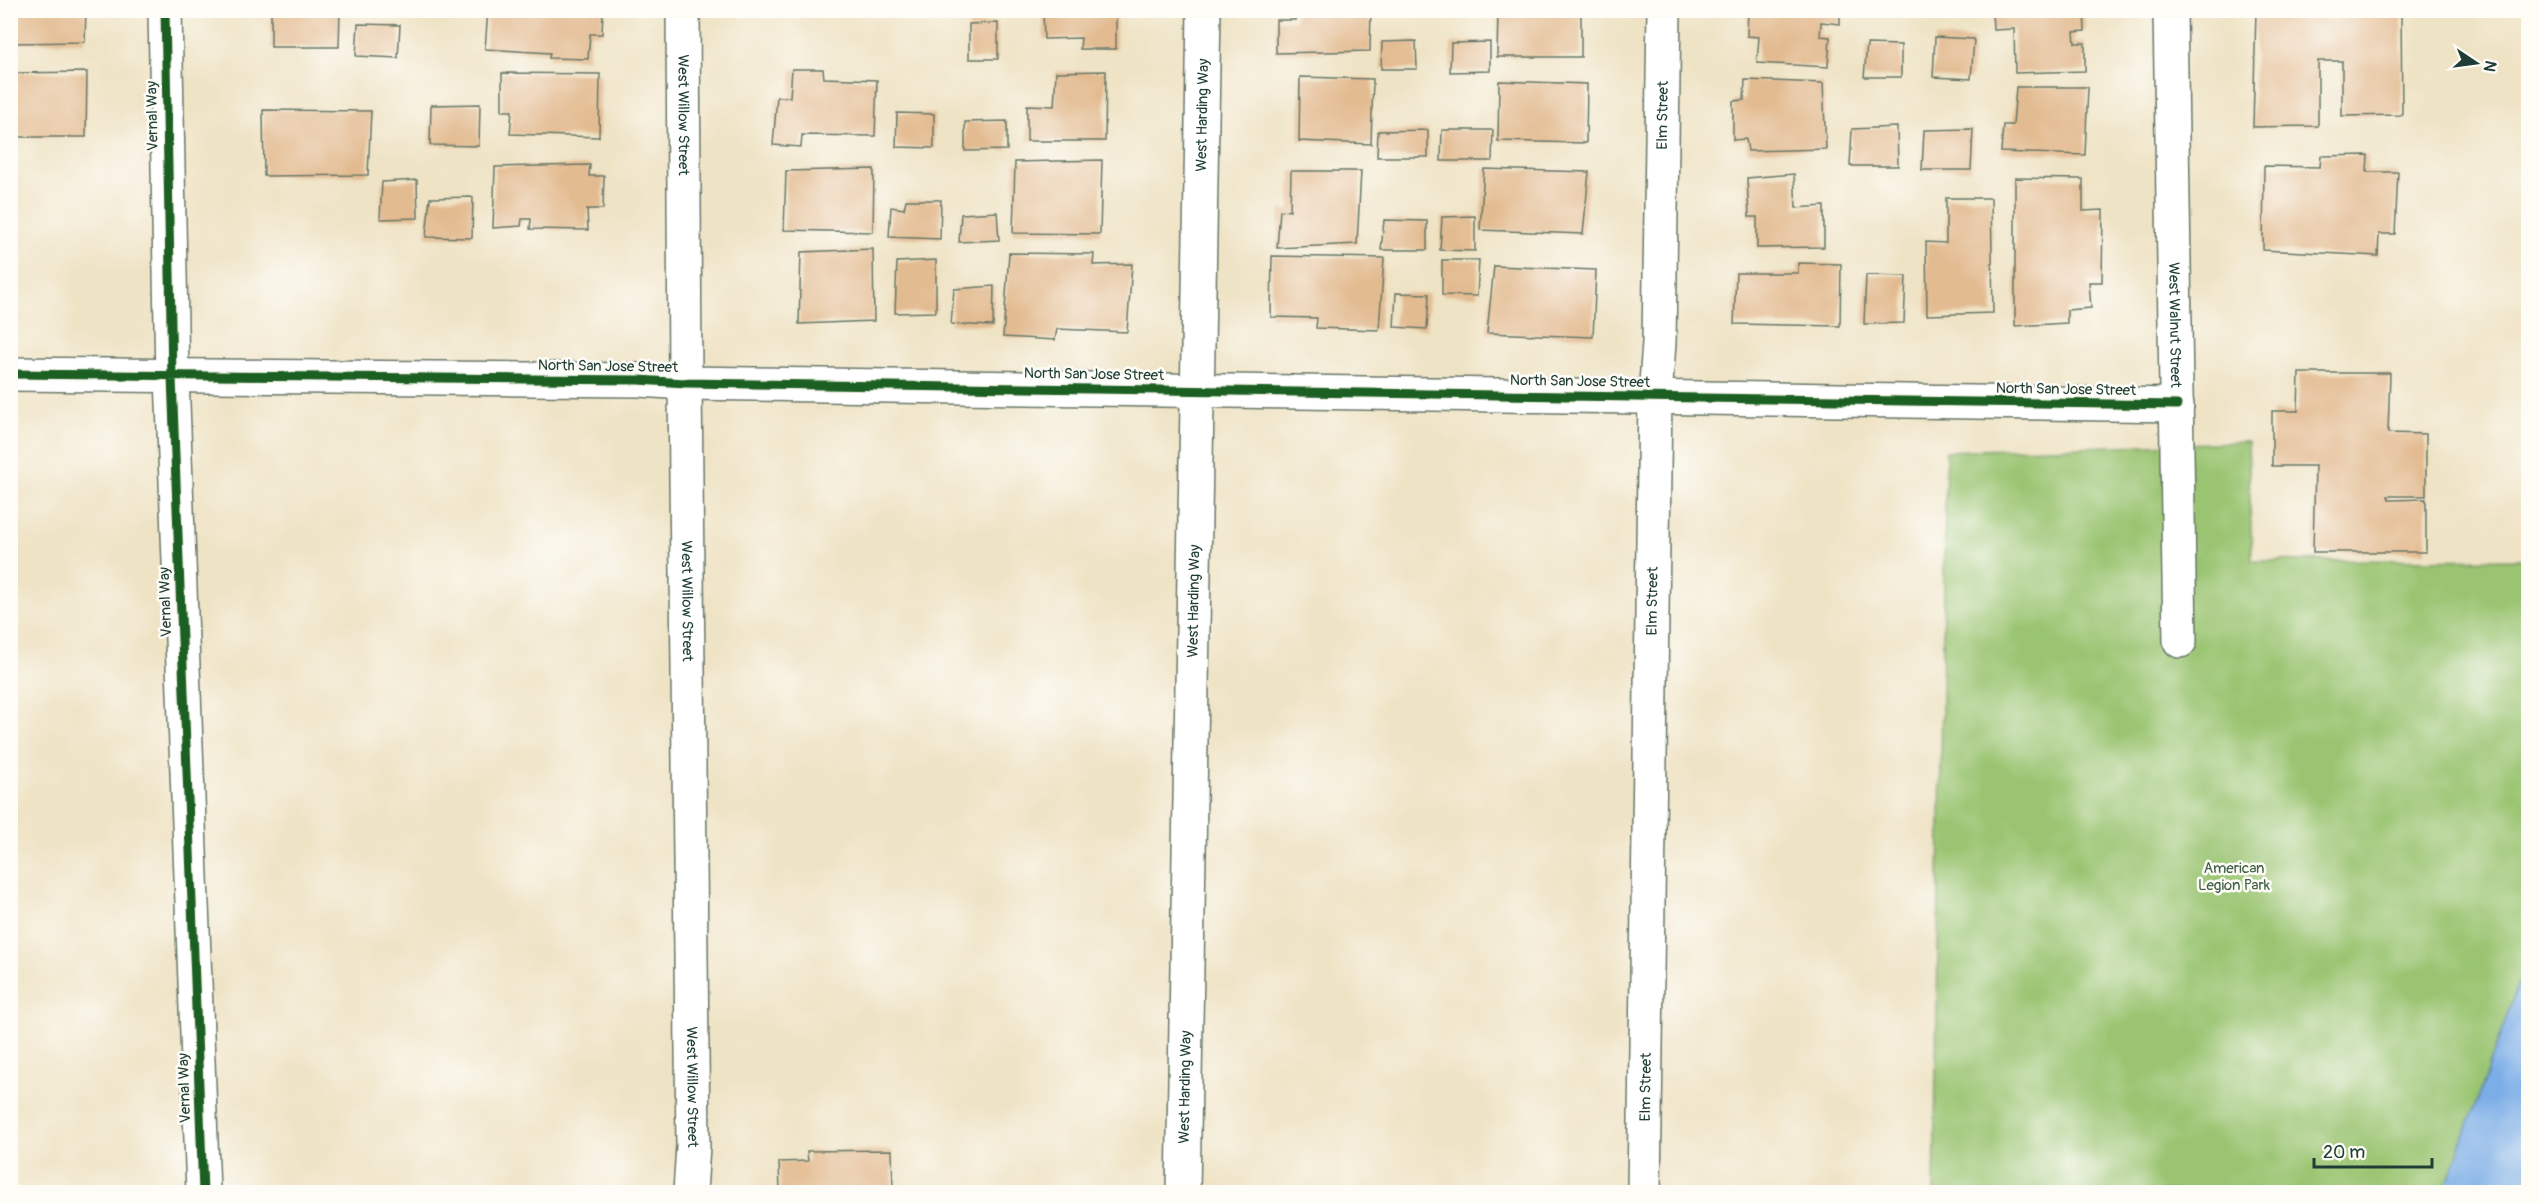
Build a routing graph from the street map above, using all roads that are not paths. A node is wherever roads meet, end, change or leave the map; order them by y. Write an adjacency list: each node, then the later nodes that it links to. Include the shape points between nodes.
1 (165, 10): 7 (street, Vernal Way)
2 (683, 10): 8 (street, West Willow Street)
3 (1204, 10): 9 (street, West Harding Way)
4 (1664, 10): 10 (street, Elm Street)
5 (2170, 10): 11 (street, West Walnut Street)
6 (10, 374): 7 (street, North San Jose Street)
7 (172, 377): 8 (street, North San Jose Street); 13 (street, Vernal Way)
8 (684, 383): 9 (street, North San Jose Street); 14 (street, West Willow Street, via 693,1146)
9 (1198, 391): 10 (street, North San Jose Street); 15 (street, West Harding Way)
10 (1655, 397): 11 (street, North San Jose Street); 16 (street, Elm Street)
11 (2177, 405): 12 (street, West Walnut Street)
12 (2180, 641)
13 (203, 1192)
14 (690, 1192)
15 (1183, 1192)
16 (1644, 1192)

